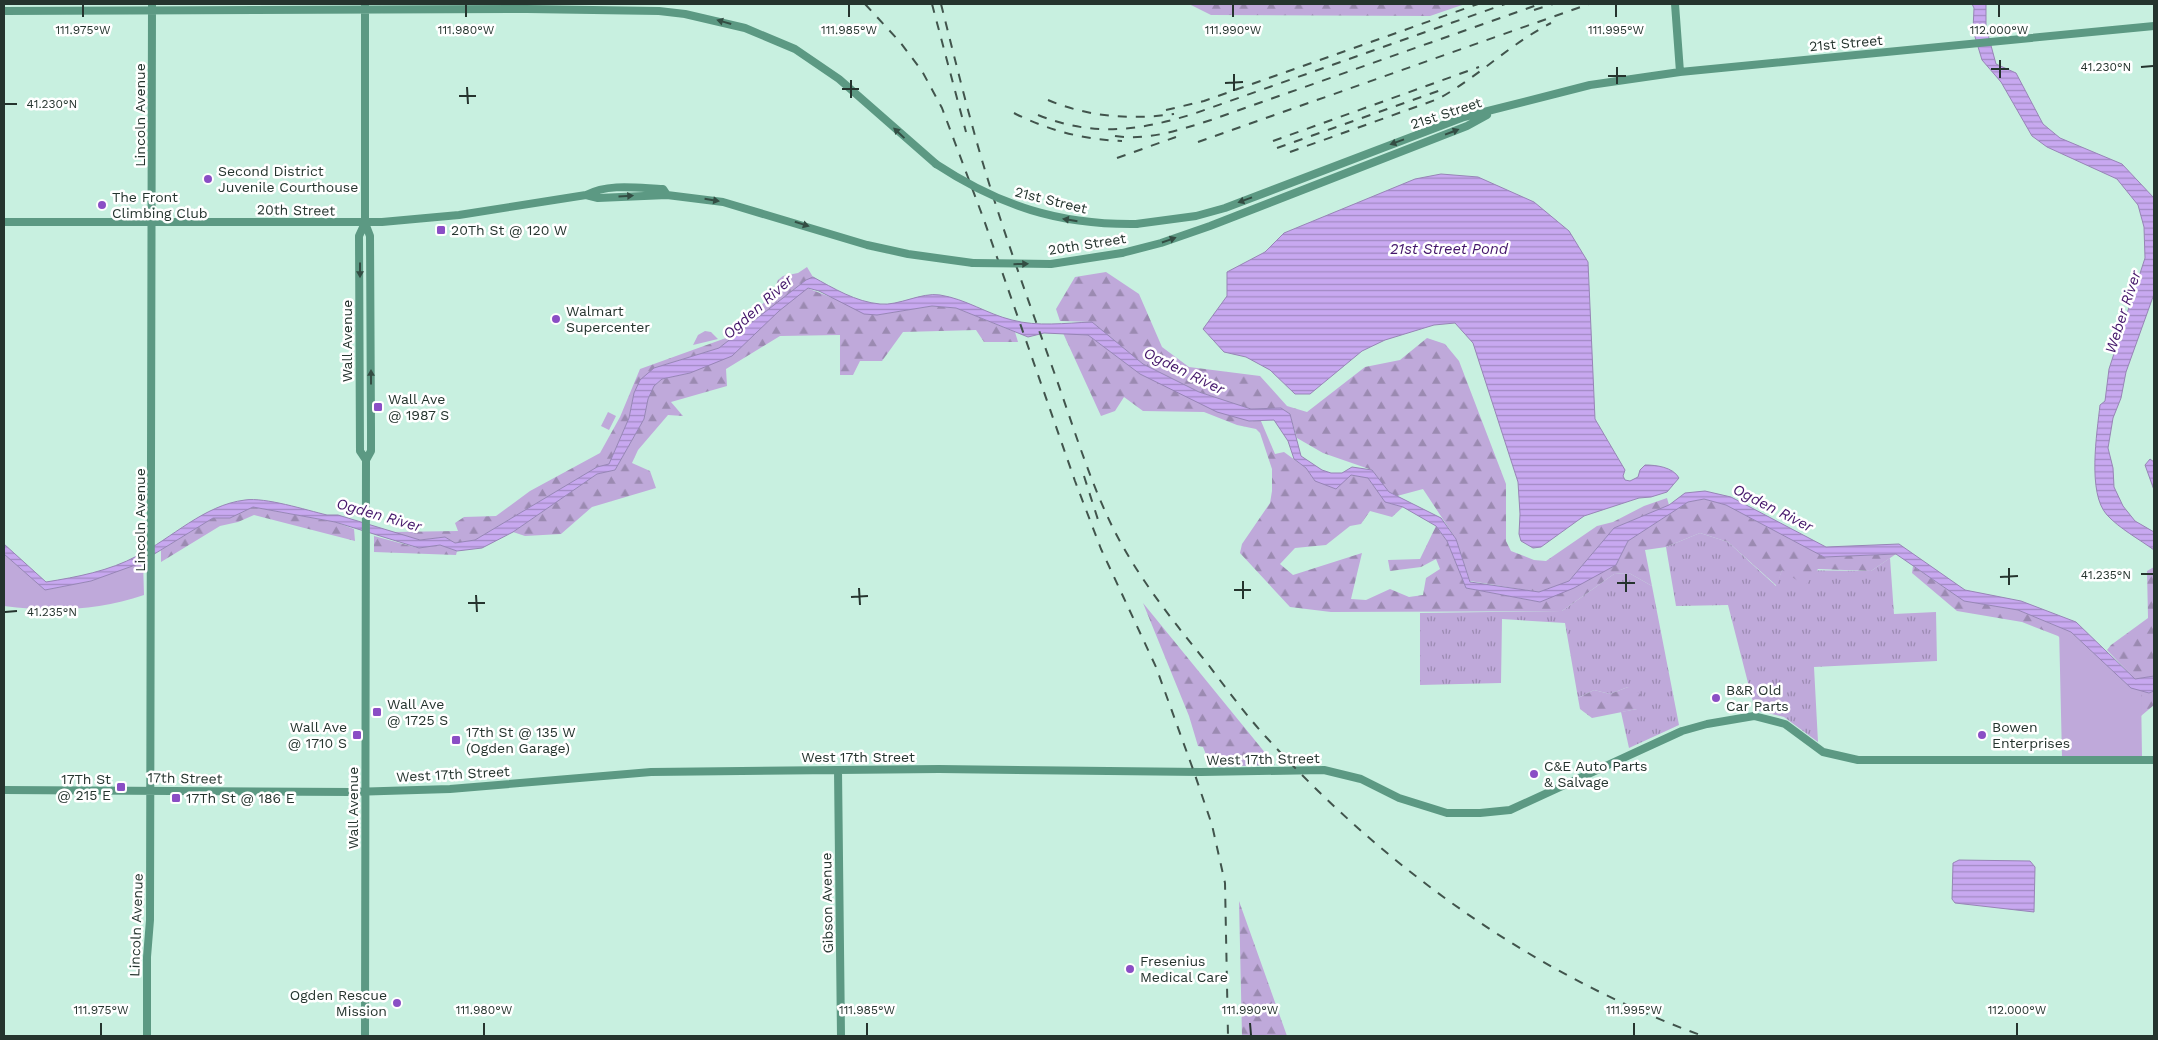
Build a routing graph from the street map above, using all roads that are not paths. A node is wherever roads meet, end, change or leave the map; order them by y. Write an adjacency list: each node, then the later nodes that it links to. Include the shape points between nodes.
1 (1675, 4): 6 (main road)
2 (152, 7): 3 (main road, 21st Street); 4 (main road, 21st Street); 11 (main road, Lincoln Avenue)
3 (366, 7): 7 (main road, 21st Street, one-way to 3, bridge, via 1464,117 1225,208 1196,216 1136,224 1087,223 1034,212 984,193 936,164 839,79 795,49 770,37 715,20 659,11); 12 (main road, Wall Avenue)
4 (4, 11)
5 (2154, 26): 6 (main road, 21st Street)
6 (1680, 72): 7 (main road, 21st Street, via 1590,85)
7 (1493, 111): 9 (main road, 20th Street, one-way to 7, bridge, via 724,202 908,254 973,263 1050,264 1122,253 1161,243 1467,126)
8 (586, 195): 9 (main road, 20th Street, one-way to 9, via 598,198); 9 (main road, 20th Street, via 612,188 663,189); 12 (main road, 20th Street, via 459,215)
9 (667, 195)
10 (4, 222): 11 (main road, 20th Street)
11 (152, 222): 12 (main road, 20th Street); 16 (main road, Lincoln Avenue)
12 (366, 223): 17 (main road, Wall Avenue, via 370,236 371,451 366,460)
13 (2154, 760): 14 (main road, West 17th Street, via 1858,760 1823,752 1785,724 1754,716 1682,731 1510,810 1480,813 1446,813 1399,798 1361,779 1324,770)
14 (838, 770): 17 (main road, West 17th Street, via 651,772 450,789); 20 (main road, Gibson Avenue)
15 (4, 790): 16 (main road, 17th Street)
16 (150, 790): 17 (main road, 17th Street); 18 (main road, Lincoln Avenue)
17 (365, 790): 19 (main road, Wall Avenue)
18 (147, 1036)
19 (366, 1036)
20 (841, 1036)

